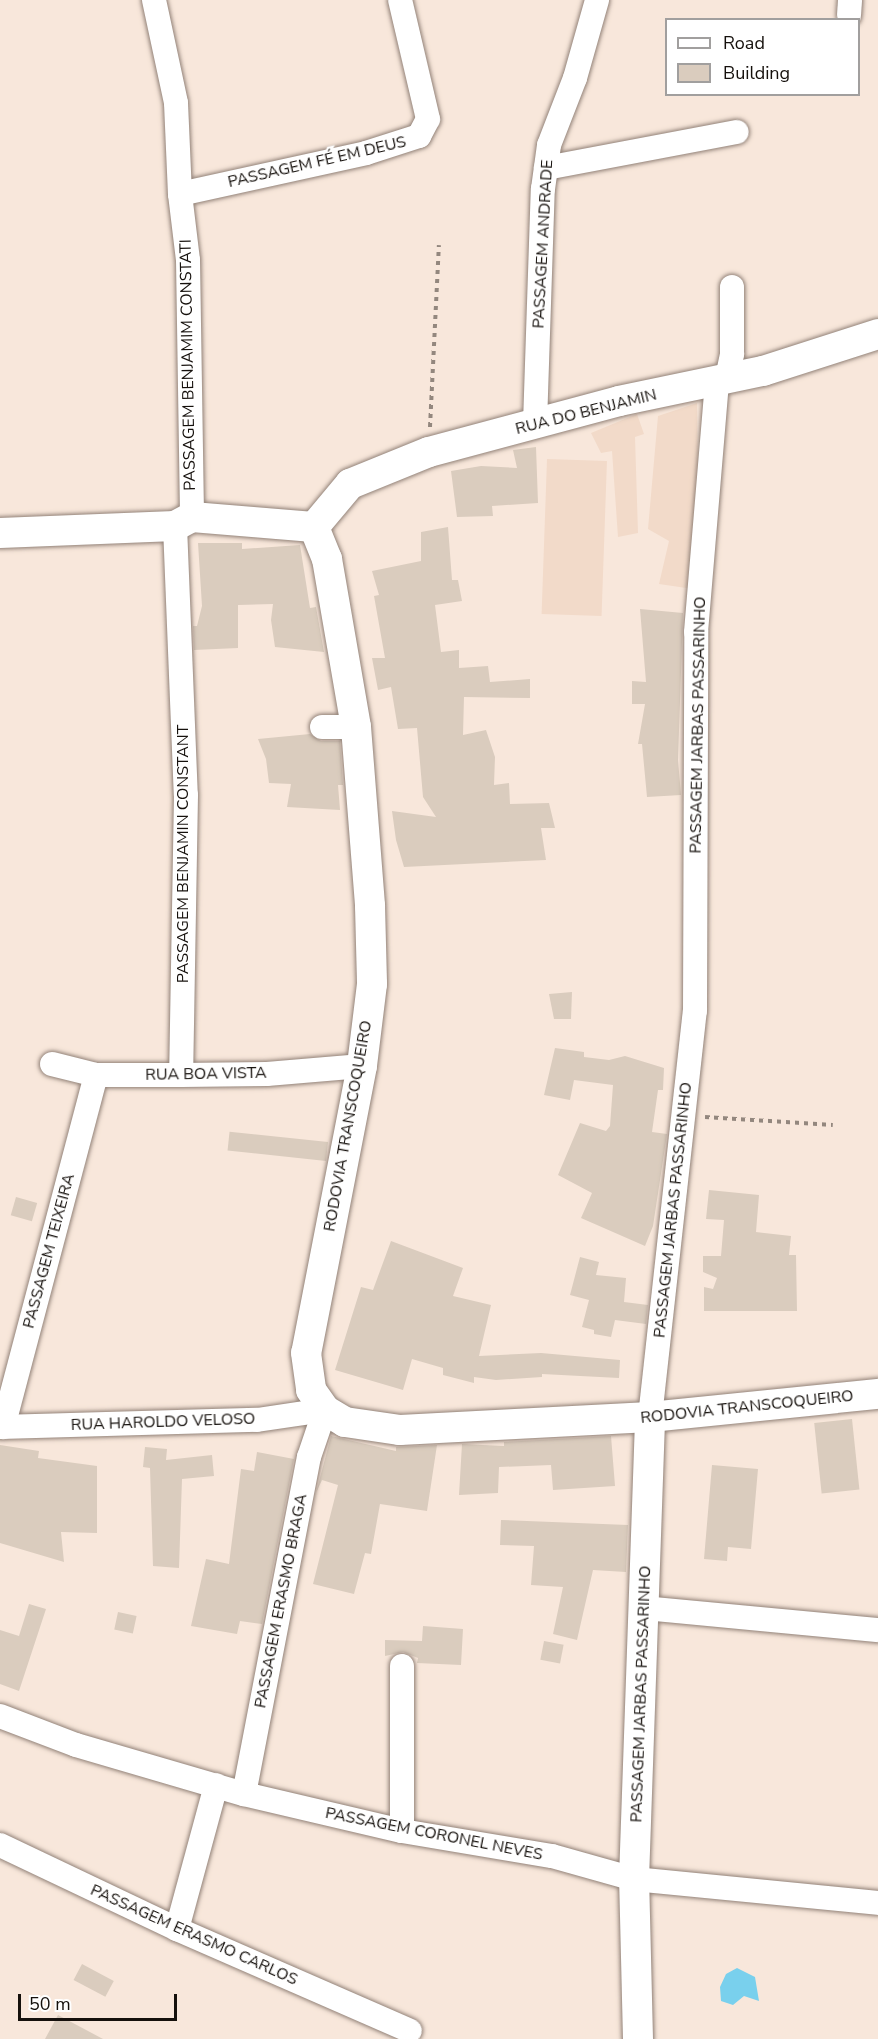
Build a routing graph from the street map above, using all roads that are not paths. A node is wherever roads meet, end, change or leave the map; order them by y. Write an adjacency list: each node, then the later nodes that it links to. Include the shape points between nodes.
1 (154, 0): 6 (street, PASSAGEM BENJAMIM CONSTATI, via 176,103)
2 (400, 0): 6 (street, PASSAGEM FÉ EM DEUS, via 428,119 419,136 366,153)
3 (597, 0): 5 (street, PASSAGEM ANDRADE, via 575,78 549,145)
4 (737, 132): 5 (street)
5 (546, 168): 10 (street, PASSAGEM ANDRADE)
6 (180, 194): 11 (street, PASSAGEM BENJAMIM CONSTATI, via 188,260)
7 (732, 287): 9 (street, PASSAGEM JARBAS PASSARINHO, via 732,354)
8 (878, 334): 9 (main road, RUA DO BENJAMIN)
9 (722, 380): 10 (main road, RUA DO BENJAMIN); 22 (street, PASSAGEM JARBAS PASSARINHO, via 696,632 695,1011)
10 (535, 424): 12 (main road, RUA DO BENJAMIN, via 429,452 350,484)
11 (183, 521): 12 (main road); 13 (main road); 19 (street, PASSAGEM BENJAMIN CONSTANT, via 186,795)
12 (314, 527): 15 (main road, RODOVIA TRANSCOQUEIRO, via 327,560)
13 (0, 533)
14 (322, 727): 15 (street)
15 (356, 727): 17 (main road, RODOVIA TRANSCOQUEIRO, via 372,984)
16 (51, 1064): 18 (street, RUA BOA VISTA)
17 (362, 1066): 19 (street, RUA BOA VISTA, via 267,1074); 21 (main road, RODOVIA TRANSCOQUEIRO, via 306,1353 311,1390)
18 (96, 1075): 19 (street, RUA BOA VISTA); 23 (street, PASSAGEM TEIXEIRA)
19 (181, 1075)
20 (878, 1394): 22 (main road, RODOVIA TRANSCOQUEIRO)
21 (325, 1410): 22 (main road, RODOVIA TRANSCOQUEIRO, via 345,1422 400,1430); 23 (street, RUA HAROLDO VELOSO, via 256,1420); 29 (street, PASSAGEM ERASMO BRAGA, via 309,1457)
22 (650, 1417): 24 (main road, PASSAGEM JARBAS PASSARINHO)
23 (2, 1427)
24 (644, 1608): 25 (street); 32 (main road, PASSAGEM JARBAS PASSARINHO)
25 (878, 1630)
26 (402, 1666): 30 (street)
27 (0, 1716): 28 (street, PASSAGEM CORONEL NEVES, via 76,1744)
28 (216, 1785): 29 (street, PASSAGEM CORONEL NEVES); 34 (street)
29 (244, 1794): 30 (street, PASSAGEM CORONEL NEVES)
30 (402, 1831): 32 (street, PASSAGEM CORONEL NEVES, via 552,1856)
31 (0, 1845): 34 (street, PASSAGEM ERASMO CARLOS)
32 (634, 1879): 33 (street, PASSAGEM CORONEL NEVES); 36 (main road, PASSAGEM JARBAS PASSARINHO)
33 (878, 1903)
34 (177, 1929): 35 (street, PASSAGEM ERASMO CARLOS)
35 (394, 2031)
36 (638, 2039)

